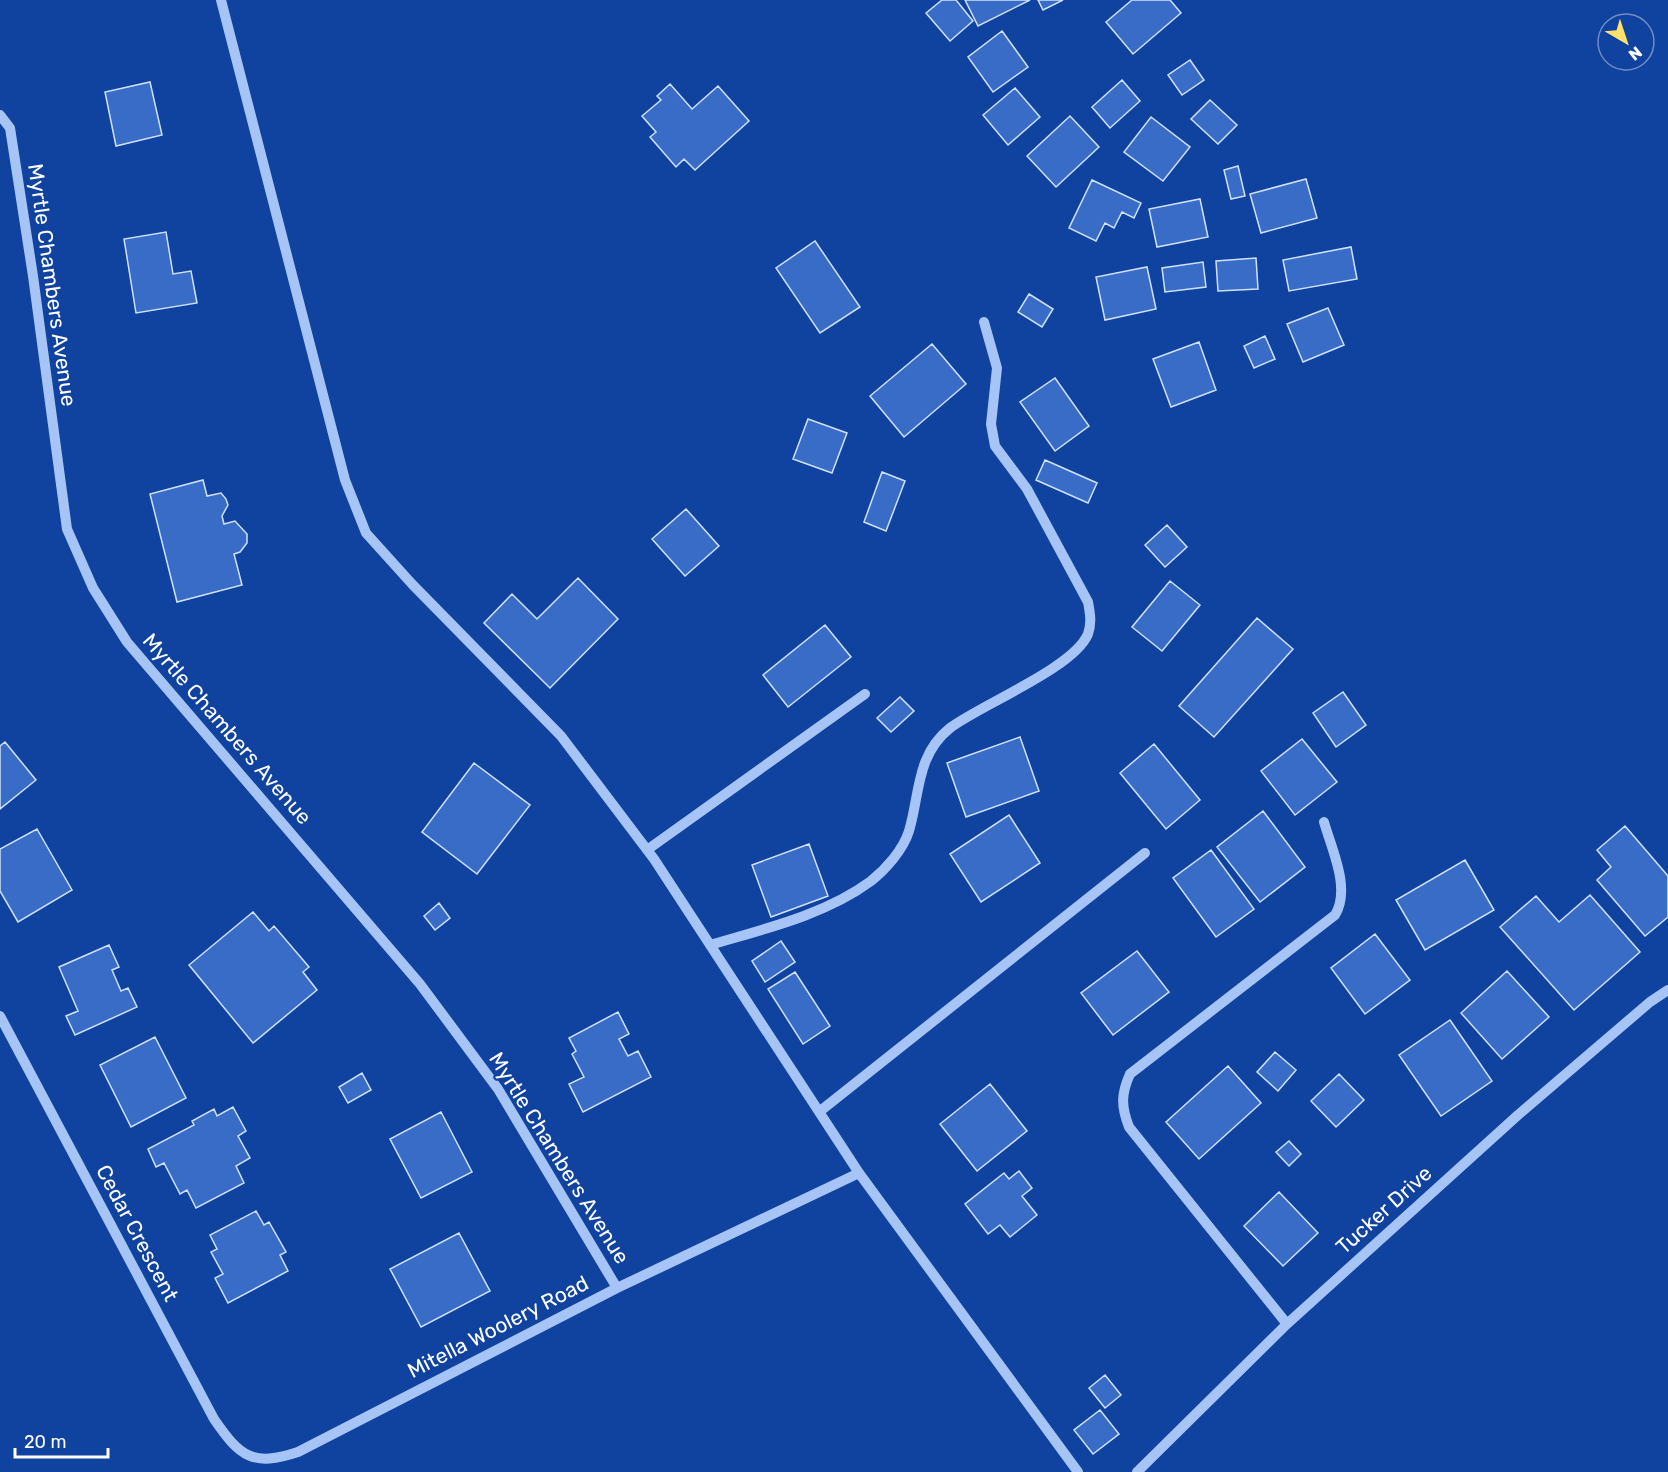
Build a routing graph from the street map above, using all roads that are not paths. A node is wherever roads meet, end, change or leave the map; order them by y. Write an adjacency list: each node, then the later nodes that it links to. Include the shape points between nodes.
1 (221, 0): 6 (street, via 345,480 366,533 561,736)
2 (0, 115): 13 (street, Myrtle Chambers Avenue, via 10,128 67,529 93,588 127,642 420,984 498,1089)
3 (984, 322): 8 (street, via 997,368 991,424 995,446 1027,489 1088,603 1088,634 1074,651 1014,692 949,729 935,743 924,759 905,840 870,882 790,921)
4 (865, 694): 6 (street)
5 (1324, 822): 14 (street, via 1342,890 1335,915 1130,1074 1122,1092 1122,1109 1129,1127)
6 (647, 850): 8 (street)
7 (1145, 853): 11 (street)
8 (711, 945): 11 (street)
9 (1668, 990): 14 (street, Tucker Drive, via 1518,1115)
10 (0, 1016): 15 (street, Cedar Crescent, via 214,1419 231,1444)
11 (819, 1112): 12 (street)
12 (859, 1173): 13 (street, Mitella Woolery Road); 16 (street)
13 (617, 1288): 15 (street, Mitella Woolery Road, via 298,1452 274,1460)
14 (1287, 1324): 17 (street, Tucker Drive)
15 (251, 1457)
16 (1078, 1472)
17 (1137, 1472)

